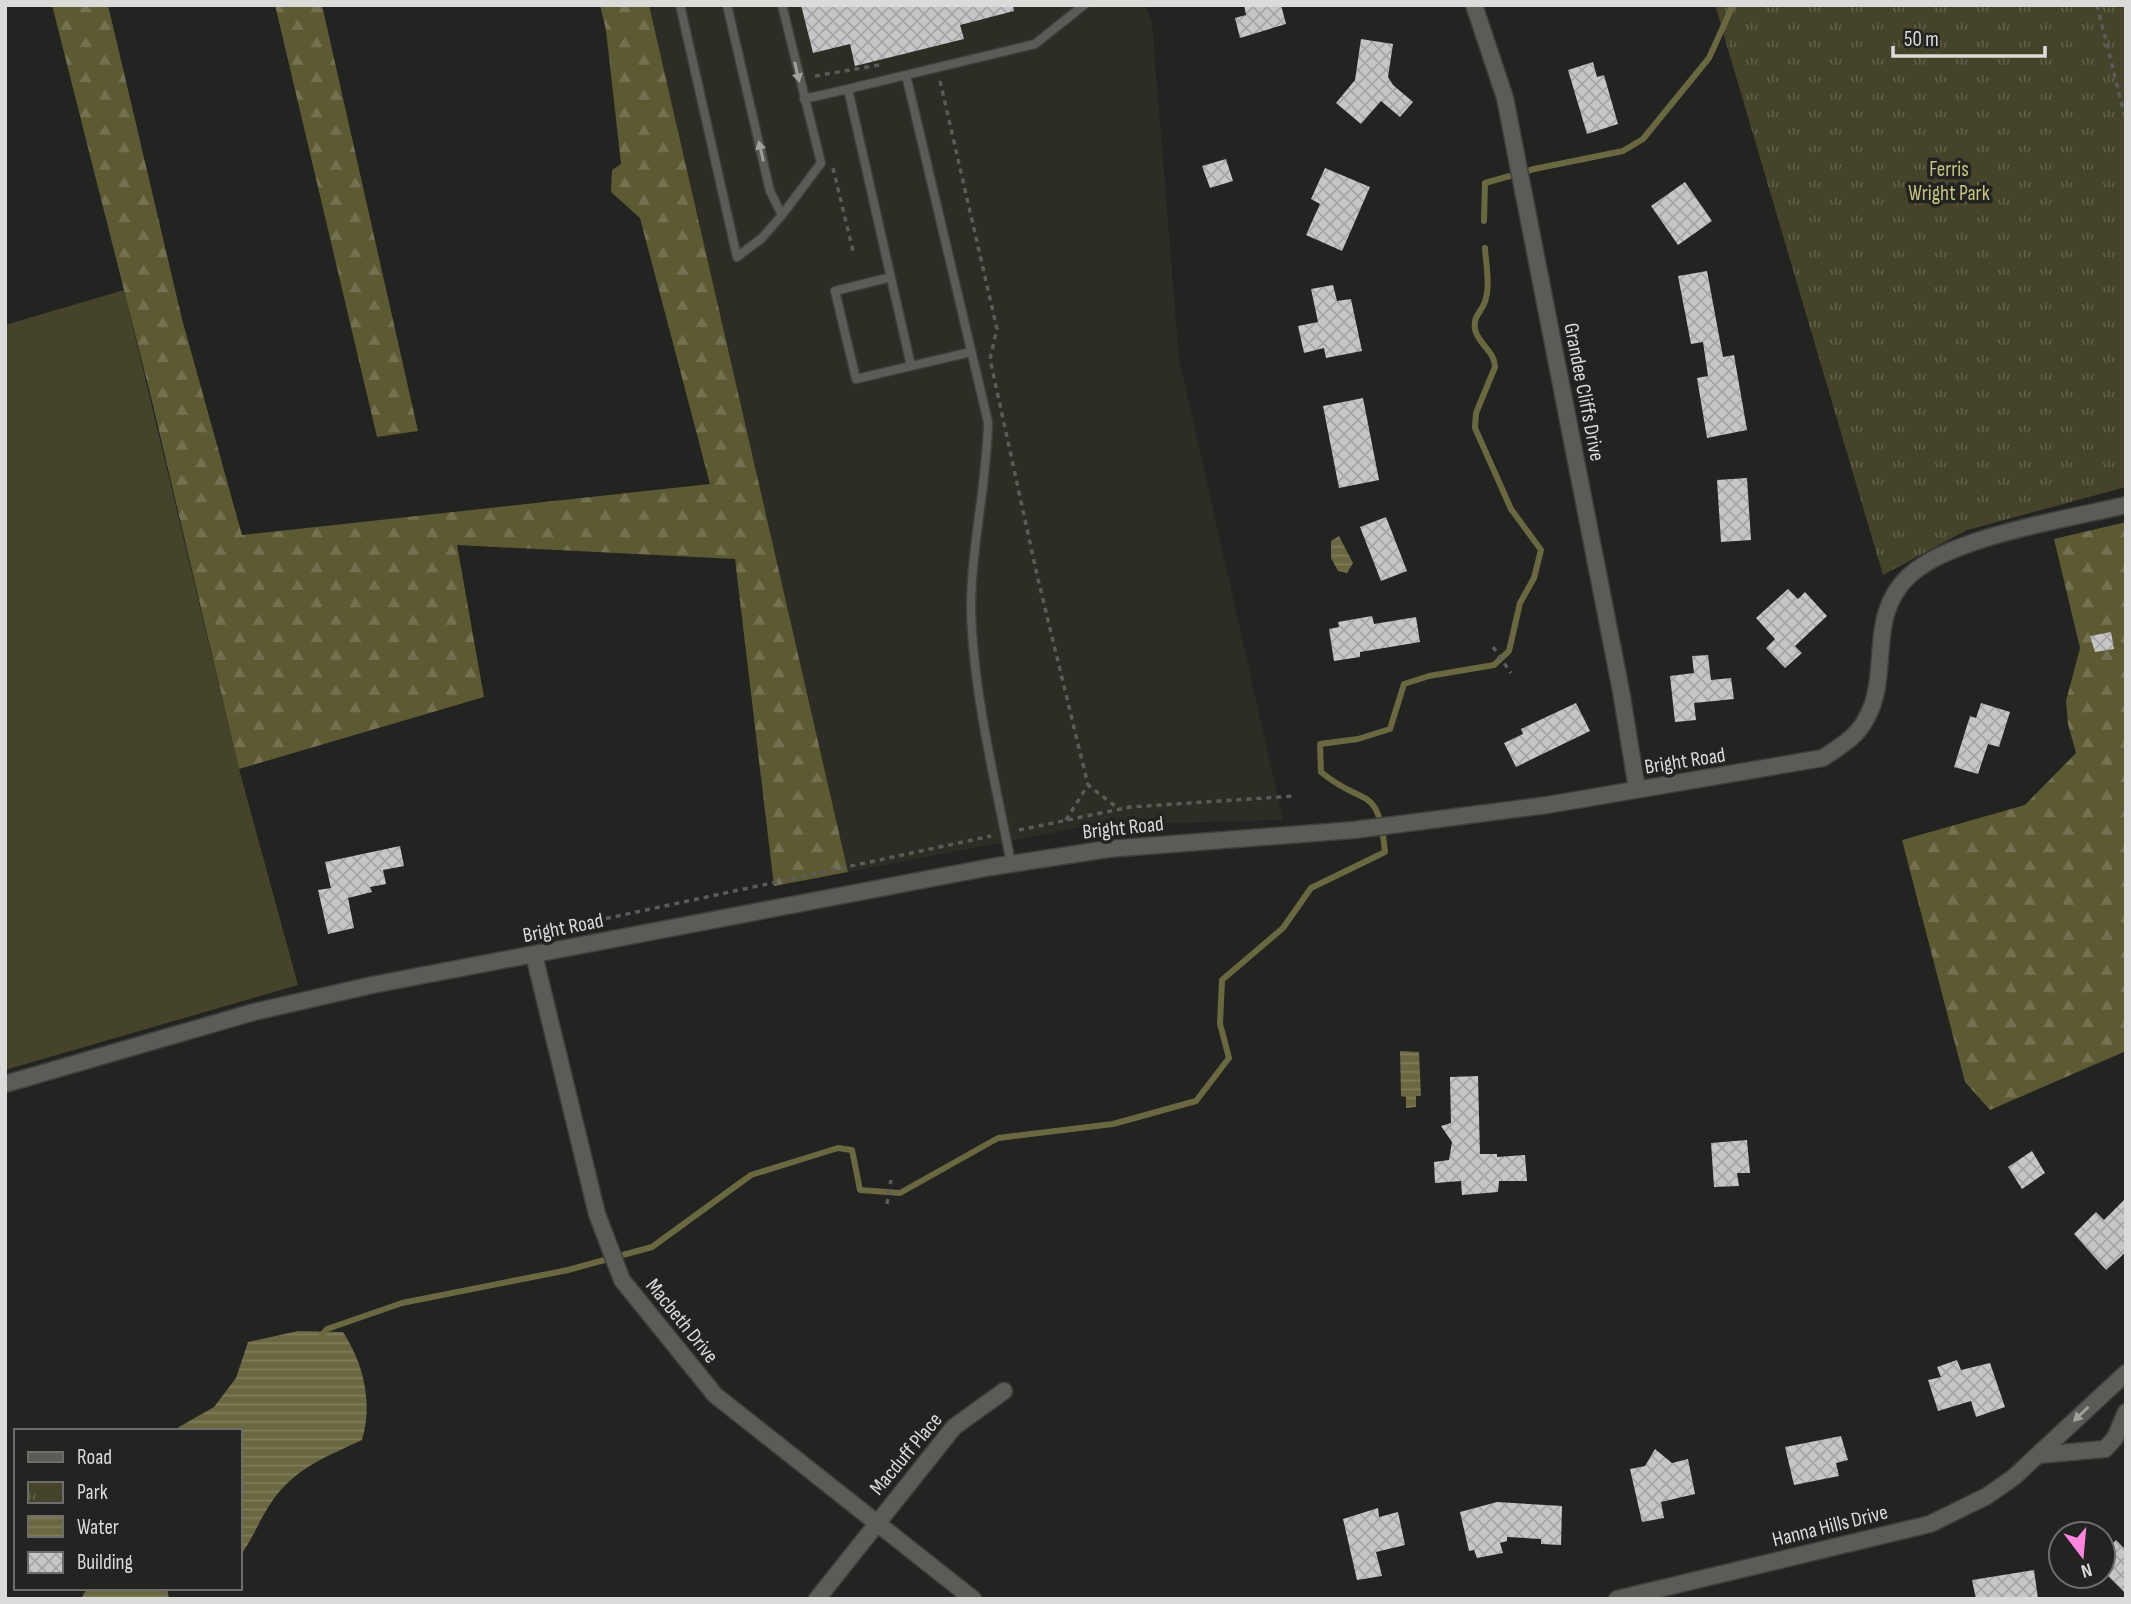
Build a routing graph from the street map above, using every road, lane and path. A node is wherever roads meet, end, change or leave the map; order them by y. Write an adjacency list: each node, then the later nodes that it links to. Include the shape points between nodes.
1 (680, 5): 14 (lane, via 737,257)
2 (727, 5): 14 (lane, one-way to 2, via 770,191)
3 (782, 5): 10 (lane, one-way to 10)
4 (1084, 5): 8 (lane, via 1035,44)
5 (1474, 5): 22 (street, Grandee Cliffs Drive, via 1505,98)
6 (2097, 5): 13 (path)
7 (888, 63): 10 (path, via 812,77)
8 (937, 67): 9 (lane); 21 (path, via 997,329 990,359)
9 (906, 75): 11 (lane); 16 (lane)
10 (800, 85): 12 (lane)
11 (848, 89): 12 (lane); 15 (lane)
12 (804, 99): 14 (lane, via 821,163)
13 (2126, 121)
14 (782, 215)
15 (891, 277): 17 (lane); 17 (lane, via 835,291 856,379)
16 (971, 352): 17 (lane); 26 (lane, via 988,422 987,469 972,559 971,612)
17 (911, 366)
18 (2126, 505): 22 (street, Bright Road, via 1984,540 1941,555 1910,575 1892,597 1883,625 1877,694 1866,720 1850,740 1823,758)
19 (1493, 647): 20 (path)
20 (1511, 673)
21 (1088, 785): 24 (path); 25 (path)
22 (1637, 789): 27 (street, Bright Road, via 1405,824 1108,849)
23 (1295, 796): 24 (path)
24 (1119, 809): 25 (path)
25 (1066, 820): 26 (path)
26 (1005, 833): 27 (lane); 28 (path, via 562,928)
27 (1011, 863): 28 (street, Bright Road)
28 (568, 948): 29 (street, Bright Road)
29 (534, 955): 30 (street, Bright Road, via 254,1012); 37 (street, Macbeth Drive, via 597,1214 622,1280 715,1395)
30 (5, 1084)
31 (891, 1180): 32 (path)
32 (887, 1204)
33 (2126, 1373): 36 (street, Hanna Hills Drive, one-way to 36)
34 (1004, 1391): 37 (street, Macduff Place, via 954,1427)
35 (2126, 1412): 36 (street, via 2105,1449)
36 (2036, 1456): 40 (street, Hanna Hills Drive, via 1987,1496 1930,1524)
37 (877, 1523): 38 (street, Macduff Place); 39 (street, Macbeth Drive)
38 (817, 1599)
39 (973, 1599)
40 (1617, 1599)

